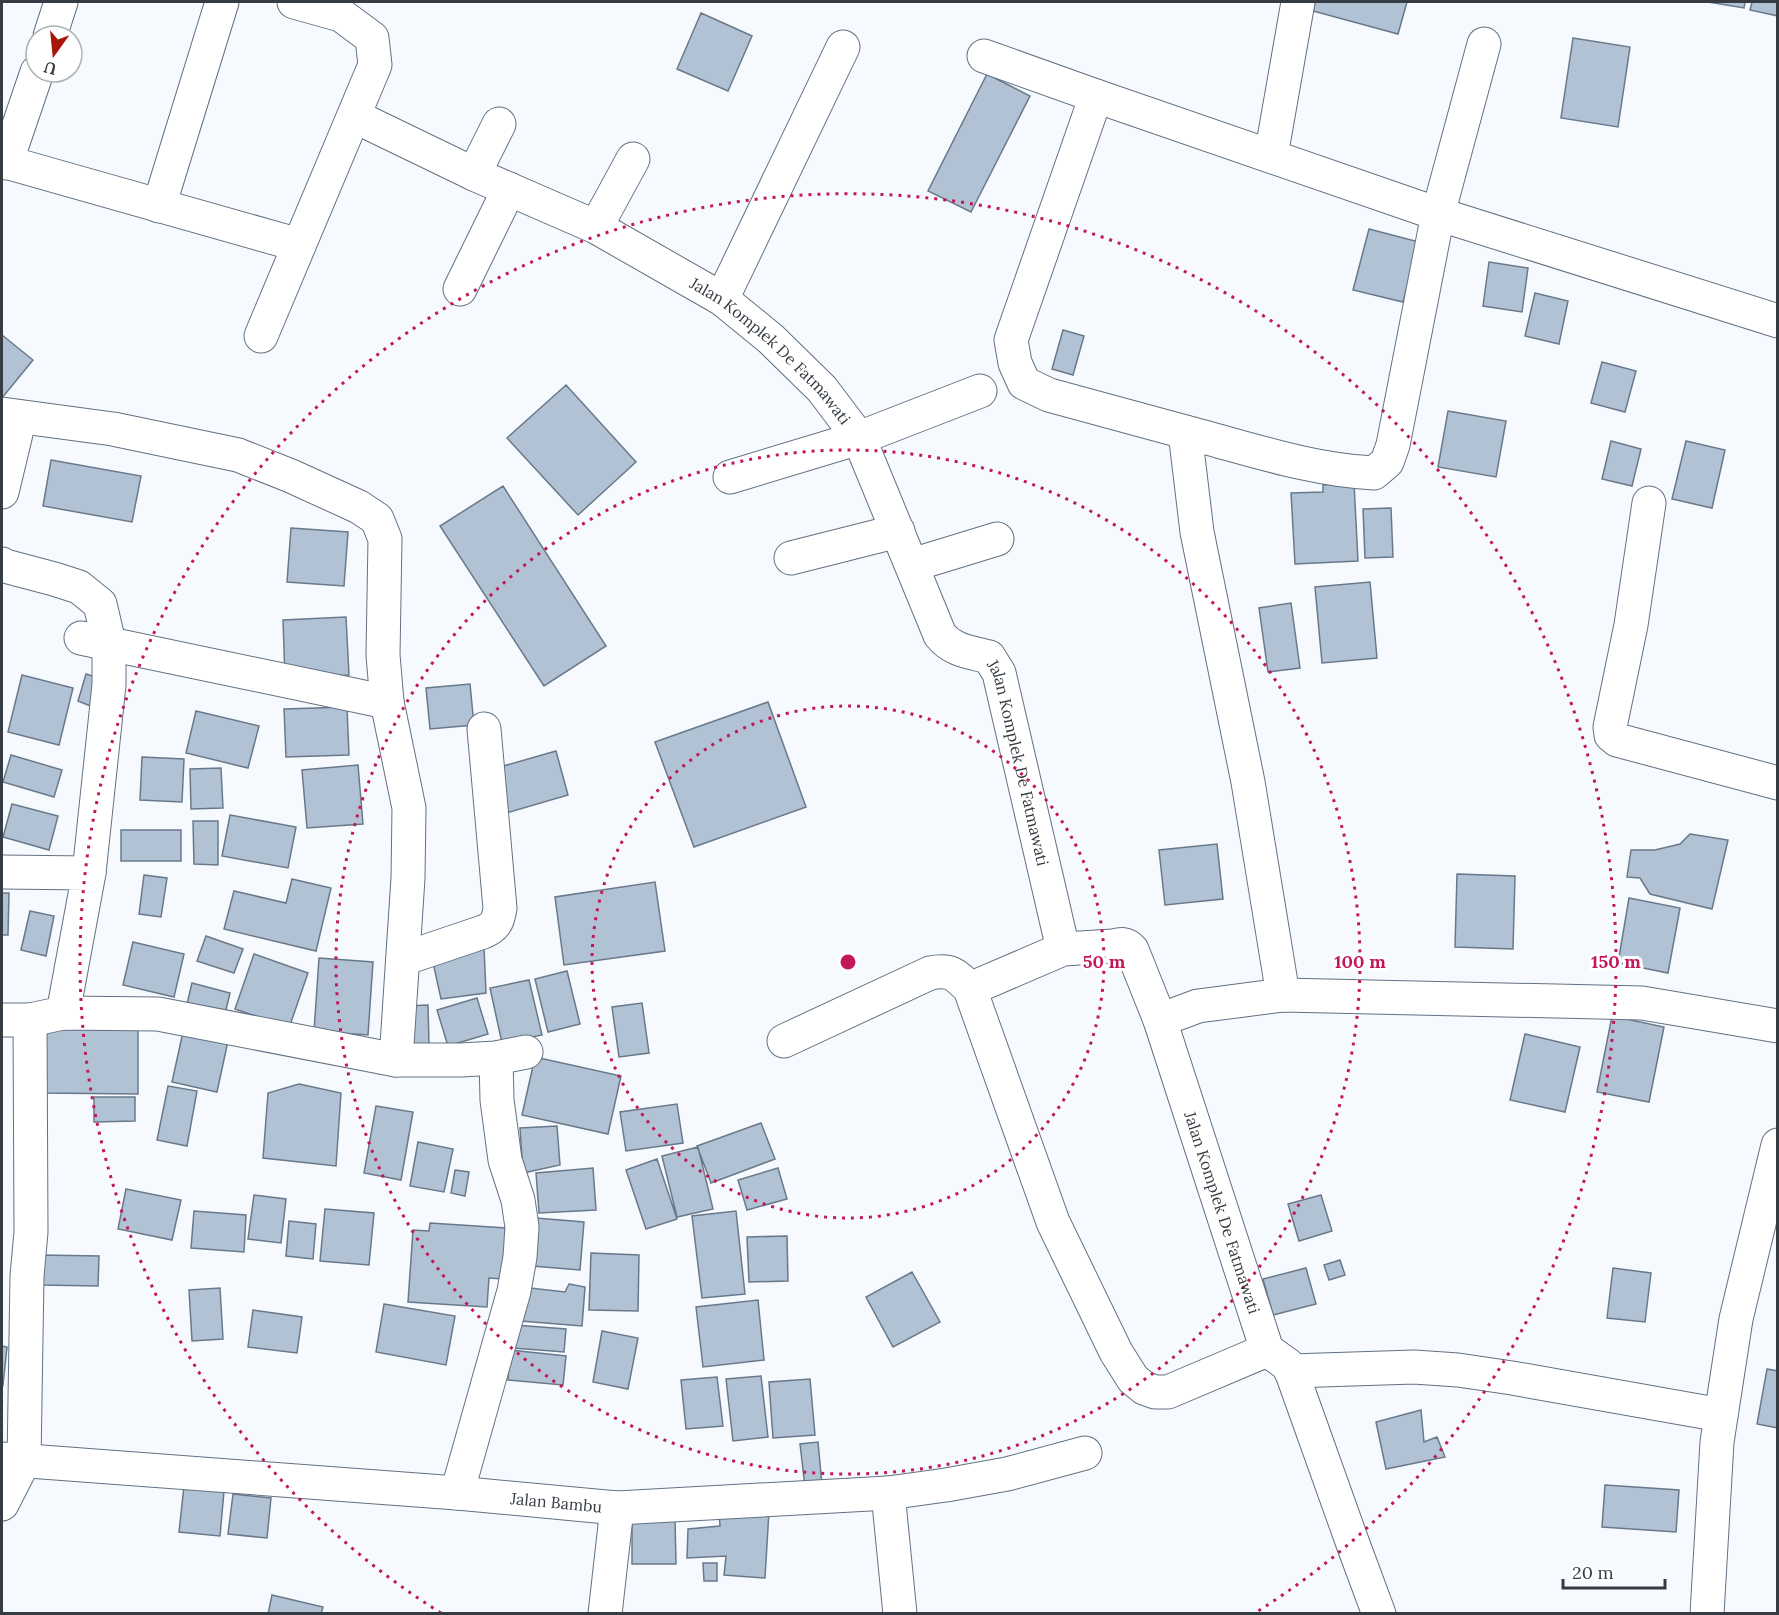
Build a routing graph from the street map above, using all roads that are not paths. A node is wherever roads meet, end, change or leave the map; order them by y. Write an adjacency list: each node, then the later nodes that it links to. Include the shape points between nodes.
1 (61, 2): 5 (street)
2 (222, 2): 18 (street)
3 (294, 2): 11 (street, via 341,15 372,38 375,64)
4 (1298, 2): 13 (street)
5 (54, 24)
6 (1484, 44): 19 (street)
7 (843, 47): 23 (street)
8 (984, 56): 10 (street)
9 (33, 84): 15 (street)
10 (1096, 96): 13 (street); 28 (street, via 1011,340 1016,363 1024,383 1049,395)
11 (354, 116): 16 (street, Jalan Komplek De Fatmawati); 21 (street)
12 (499, 124): 16 (street)
13 (1271, 156): 19 (street)
14 (633, 159): 20 (street)
15 (4, 162): 18 (street)
16 (474, 174): 17 (street, Jalan Komplek De Fatmawati)
17 (509, 189): 20 (street, Jalan Komplek De Fatmawati); 22 (street)
18 (159, 206): 21 (street)
19 (1438, 214): 24 (street); 28 (street, via 1393,445 1380,469 1374,473 1306,464)
20 (596, 227): 23 (street, Jalan Komplek De Fatmawati)
21 (299, 245): 25 (street)
22 (460, 289)
23 (722, 299): 29 (street, Jalan Komplek De Fatmawati, via 771,339 822,389)
24 (1778, 321)
25 (261, 336)
26 (980, 391): 29 (street)
27 (11, 416): 31 (street); 39 (street, via 113,429 238,455 291,476 377,519 385,539 383,656)
28 (1185, 432): 47 (street, via 1197,532 1248,782)
29 (859, 438): 30 (street); 33 (street, Jalan Komplek De Fatmawati)
30 (730, 477)
31 (2, 487)
32 (1648, 503): 41 (street, via 1611,735 1617,740)
33 (898, 531): 35 (street); 37 (street, Jalan Komplek De Fatmawati)
34 (997, 539): 37 (street)
35 (791, 558)
36 (2, 564): 38 (street, via 79,587 100,604)
37 (912, 565): 44 (street, Jalan Komplek De Fatmawati, via 940,634 948,644 989,657 999,673)
38 (95, 641): 39 (street); 43 (street, via 109,685)
39 (387, 702): 45 (street, via 409,808)
40 (484, 729): 45 (street, via 498,920 494,928 483,933)
41 (1778, 783)
42 (2, 872): 43 (street)
43 (89, 873): 48 (street)
44 (1063, 948): 46 (street); 50 (street, Jalan Komplek De Fatmawati, via 1120,944 1129,947)
45 (403, 959): 53 (street)
46 (970, 989): 52 (street, via 953,972 930,973); 56 (street, via 1053,1222 1133,1379 1144,1388 1168,1392)
47 (1283, 995): 50 (street, via 1198,1006); 51 (street, via 1642,1003)
48 (63, 1013): 49 (street); 53 (street, via 158,1014)
49 (16, 1020): 55 (street, via 31,1232)
50 (1160, 1020): 56 (street, Jalan Komplek De Fatmawati)
51 (1778, 1026)
52 (784, 1041)
53 (396, 1060): 61 (street, via 511,1055 497,1100 505,1160 522,1227 520,1257 514,1292)
54 (1778, 1145): 57 (street, via 1736,1319)
55 (14, 1276): 59 (street)
56 (1279, 1360): 57 (street, via 1458,1370); 66 (street, Jalan Komplek De Fatmawati)
57 (1721, 1415): 67 (street)
58 (1086, 1453): 60 (street, Jalan Bambu, via 1007,1473)
59 (13, 1460): 61 (street, Jalan Bambu); 62 (street)
60 (888, 1492): 63 (street, Jalan Bambu); 65 (street)
61 (457, 1493): 63 (street, Jalan Bambu)
62 (2, 1504)
63 (617, 1508): 64 (street)
64 (605, 1614)
65 (900, 1614)
66 (1379, 1614)
67 (1707, 1614)

